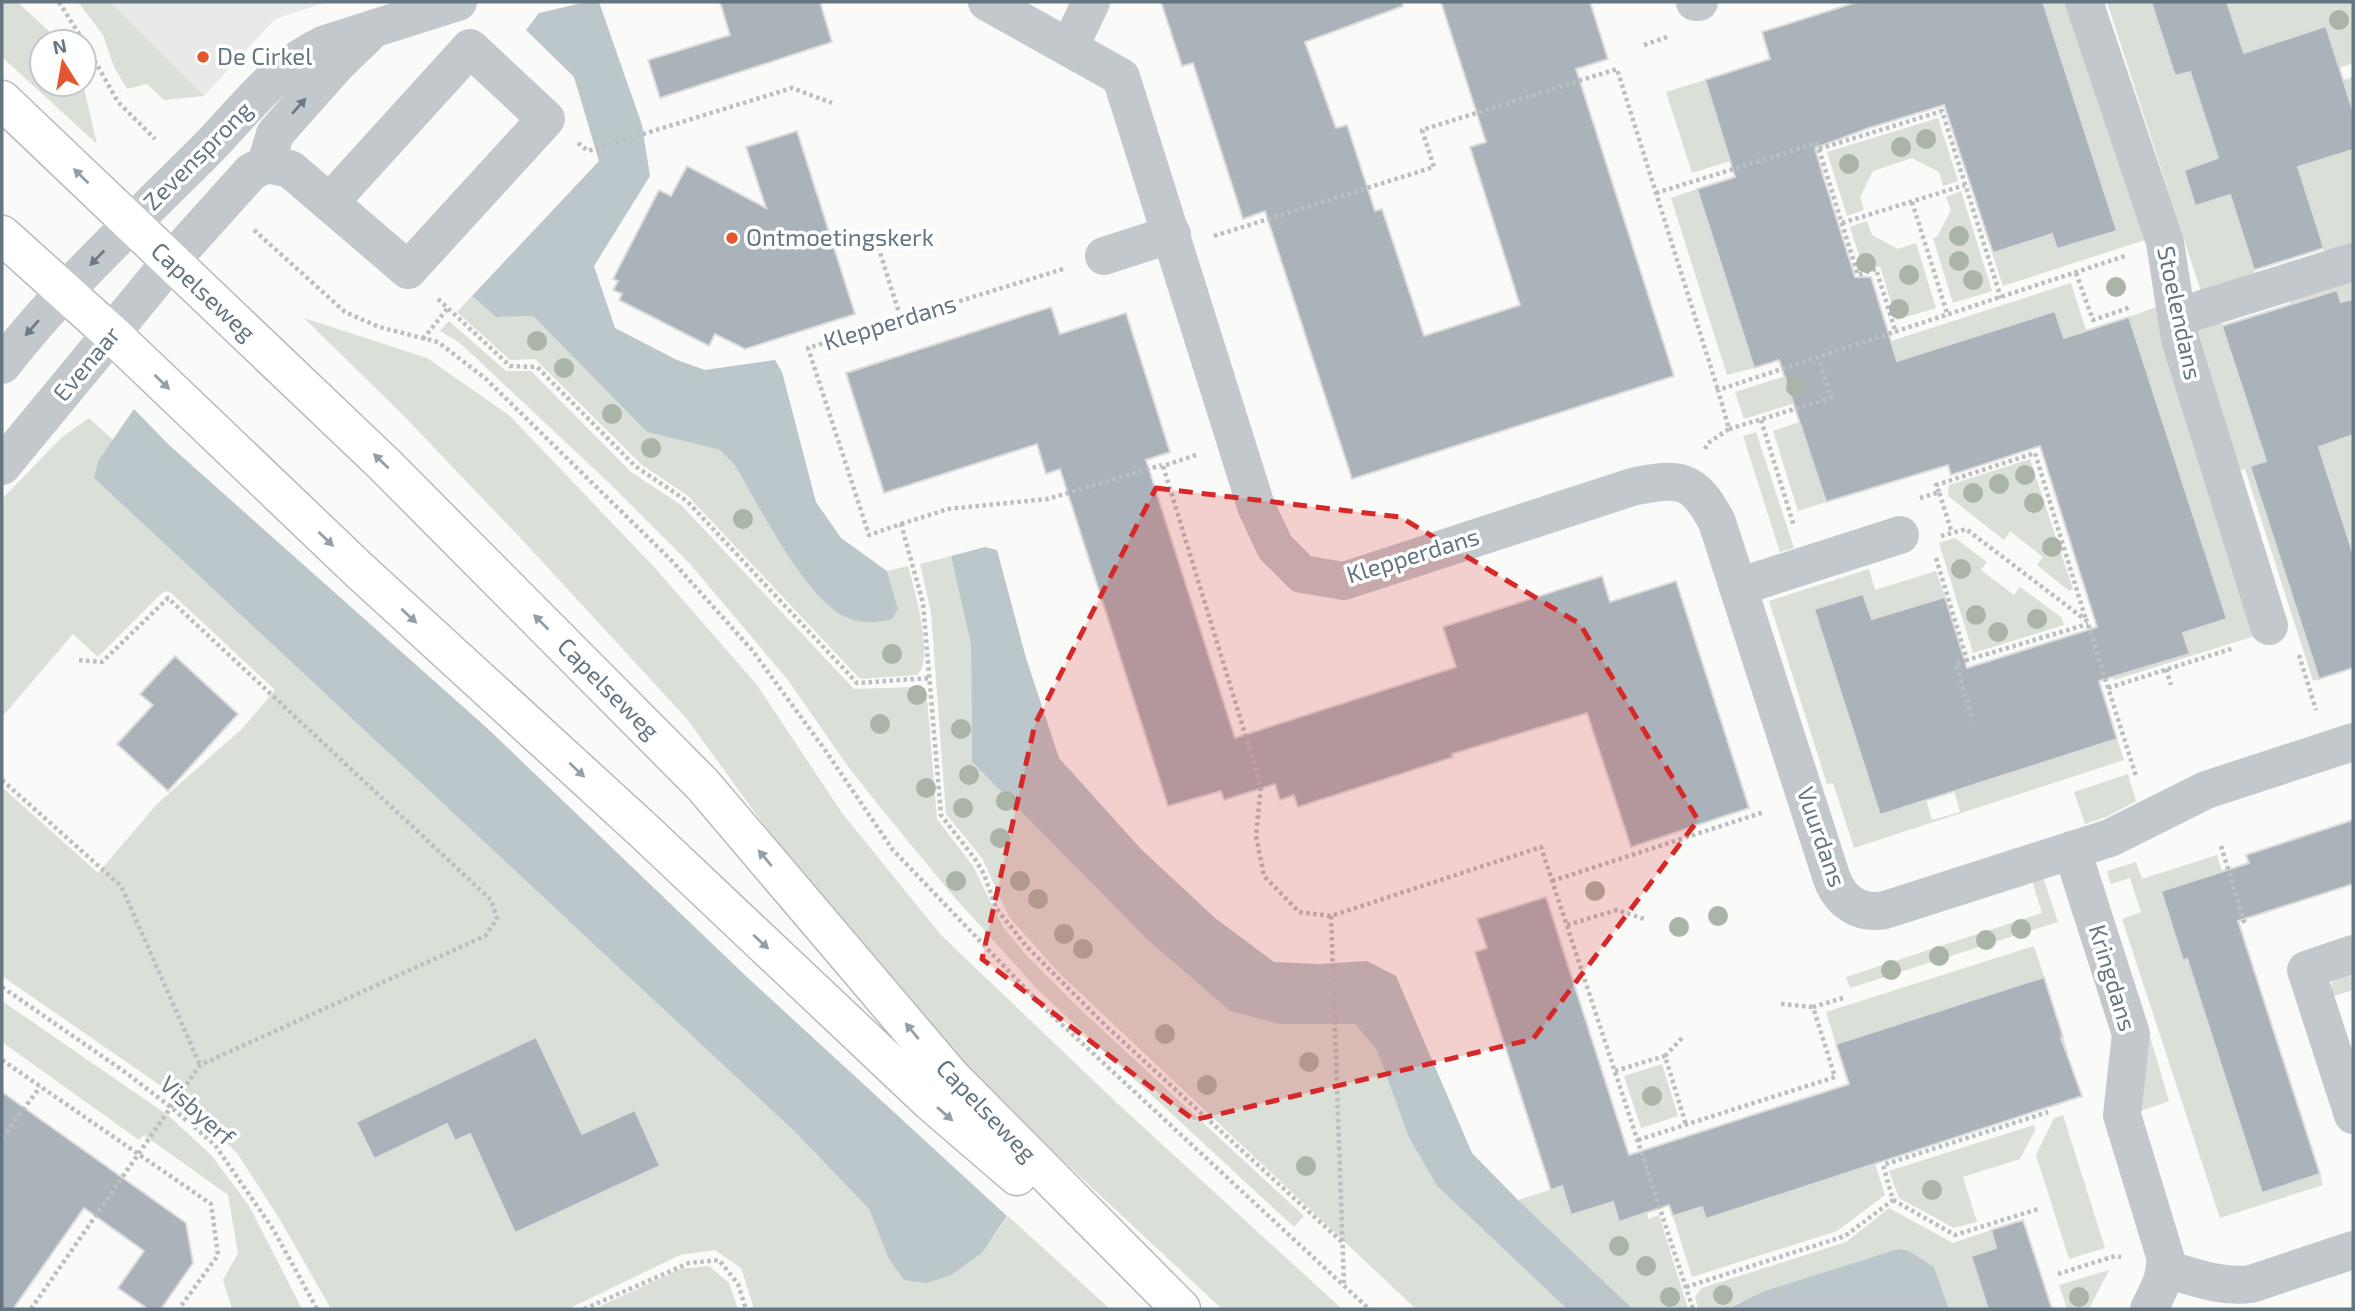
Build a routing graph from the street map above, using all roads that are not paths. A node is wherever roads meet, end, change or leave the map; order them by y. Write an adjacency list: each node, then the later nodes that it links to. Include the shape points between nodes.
1 (458, 2): 5 (street, Zevensprong)
2 (987, 2): 6 (street, Klepperdans)
3 (1091, 2): 6 (street)
4 (2084, 2): 17 (street, Stoelendans, via 2165,242)
5 (374, 29): 8 (street, Zevensprong, one-way to 5, via 275,134); 10 (street, Zevensprong, via 325,44 281,71)
6 (1070, 46): 12 (street, Klepperdans, via 1121,77)
7 (2, 100): 10 (main road, Capelseweg, one-way to 7)
8 (266, 164): 9 (street, via 290,169); 14 (street, Zevensprong, via 251,172)
9 (330, 202): 9 (street, via 408,270 547,119 470,48)
10 (131, 224): 14 (main road, Capelseweg); 16 (street, one-way to 16)
11 (2, 235): 16 (main road, Capelseweg)
12 (1174, 241): 13 (street); 21 (street, Klepperdans, via 1256,506 1275,547 1302,574 1344,581 1632,487 1657,482)
13 (1104, 256)
14 (172, 261): 18 (street, Evenaar); 32 (main road, Capelseweg, one-way to 14, via 951,1077 703,785 384,464)
15 (2353, 262): 17 (street)
16 (64, 292): 18 (main road, Capelseweg); 19 (street, one-way to 19)
17 (2175, 305): 24 (street, Stoelendans)
18 (113, 335): 20 (street, Evenaar); 31 (main road, Capelseweg, one-way to 31, via 931,1102)
19 (2, 365)
20 (2, 466)
21 (1686, 484): 23 (street, Vuurdans, via 1704,498 1717,522)
22 (1916, 537): 23 (street)
23 (1738, 587): 26 (street, Vuurdans, via 1835,886 1844,898 1864,910 1885,910)
24 (2255, 636)
25 (2341, 746): 26 (street, Vuurdans, via 2206,790 2110,838)
26 (2072, 850): 30 (street, Kringdans, via 2131,1034 2122,1115)
27 (2353, 954): 28 (street, via 2306,970)
28 (2353, 1115)
29 (2353, 1250): 30 (street, via 2236,1286)
30 (2166, 1269): 33 (street)
31 (1171, 1309)
32 (1181, 1309)
33 (2149, 1309)

